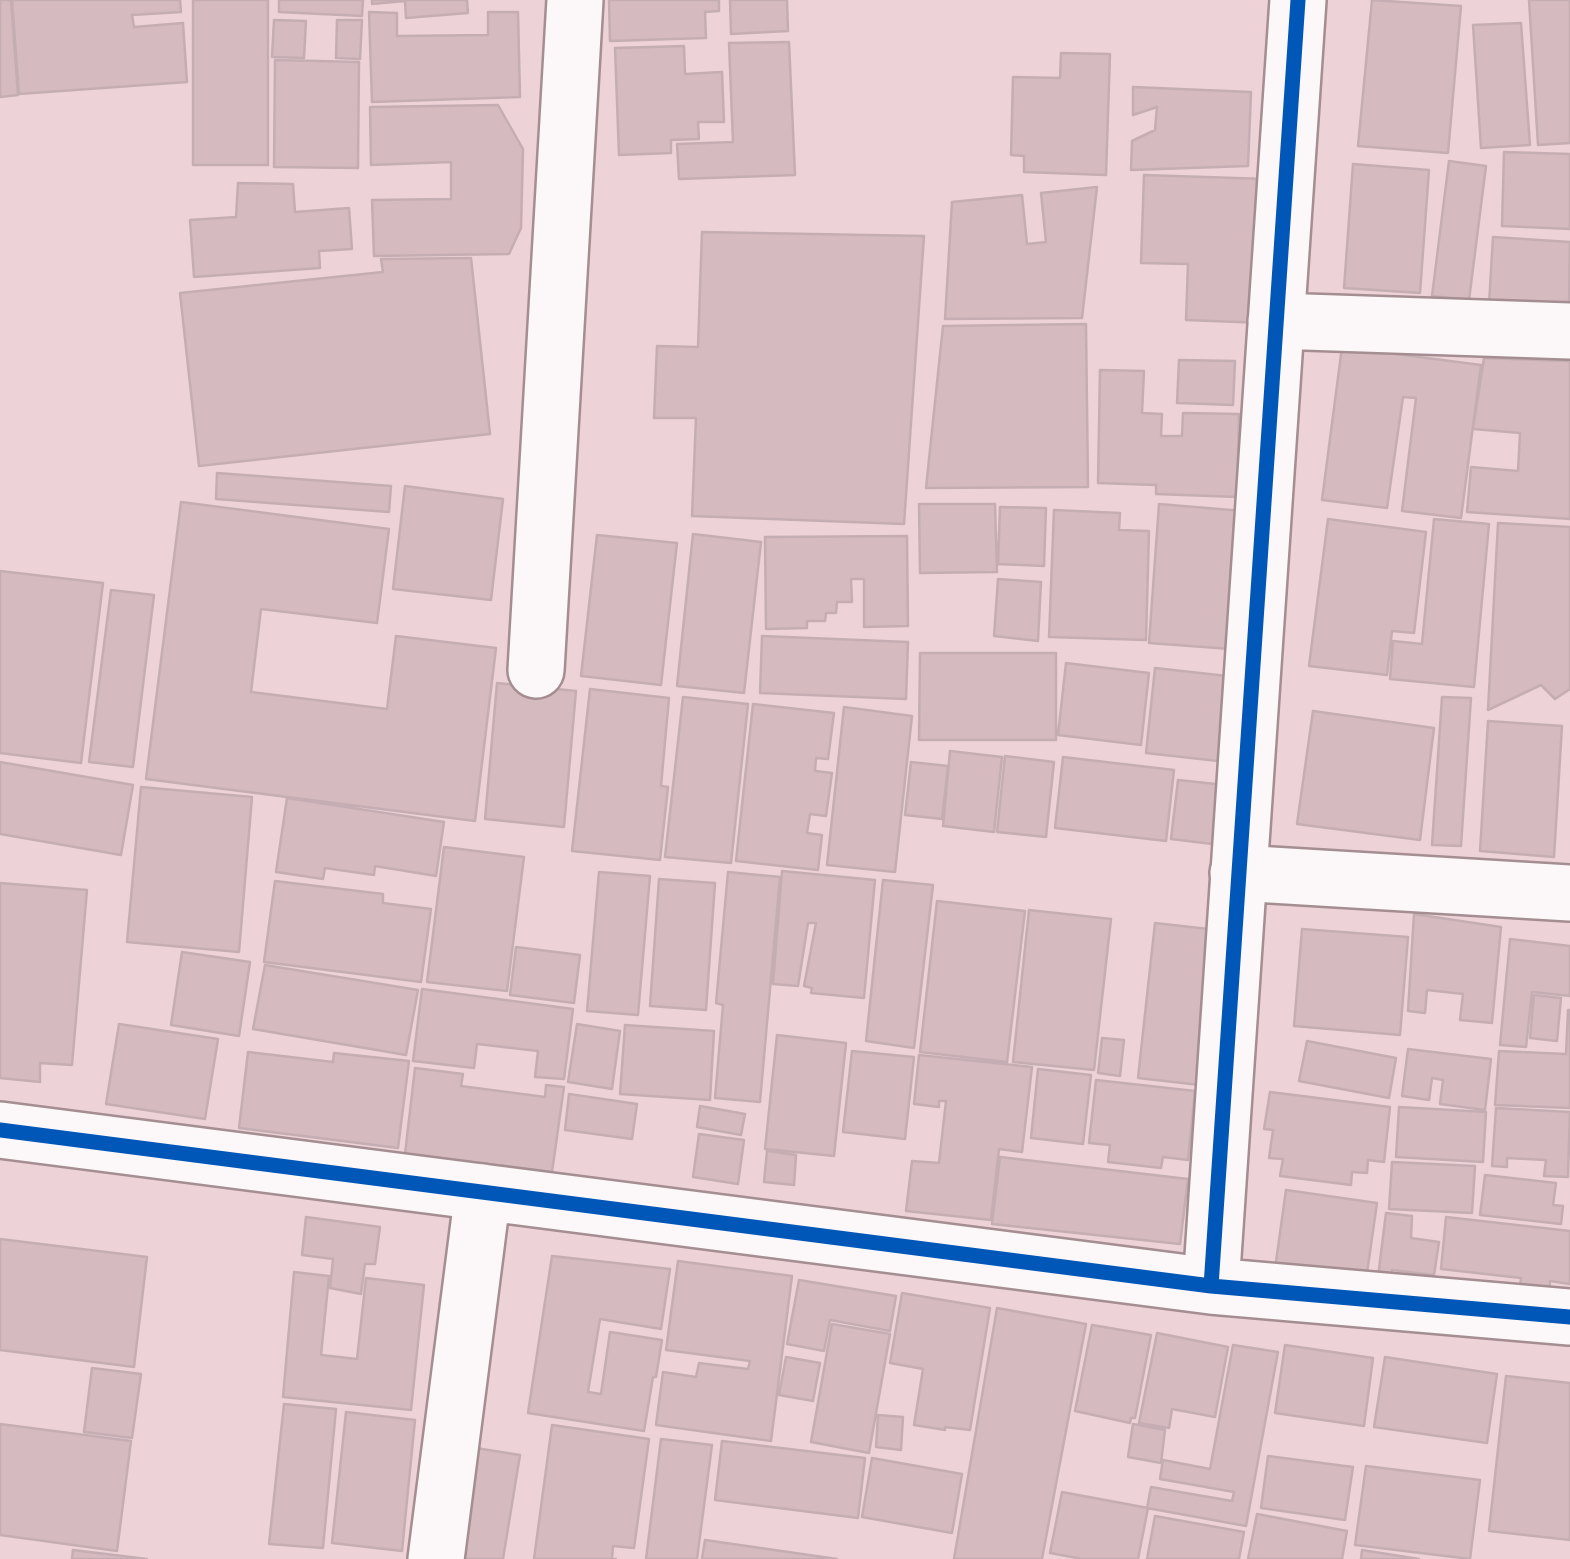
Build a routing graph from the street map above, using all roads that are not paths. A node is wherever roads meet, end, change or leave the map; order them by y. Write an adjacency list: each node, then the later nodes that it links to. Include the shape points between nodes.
1 (575, 0): 5 (street)
2 (1298, 0): 3 (street)
3 (1276, 320): 4 (street); 6 (street)
4 (1570, 330)
5 (536, 670)
6 (1238, 874): 7 (street); 10 (street)
7 (1570, 893)
8 (0, 1130): 9 (street)
9 (483, 1192): 10 (street); 12 (street)
10 (1211, 1286): 11 (street)
11 (1570, 1317)
12 (436, 1559)

